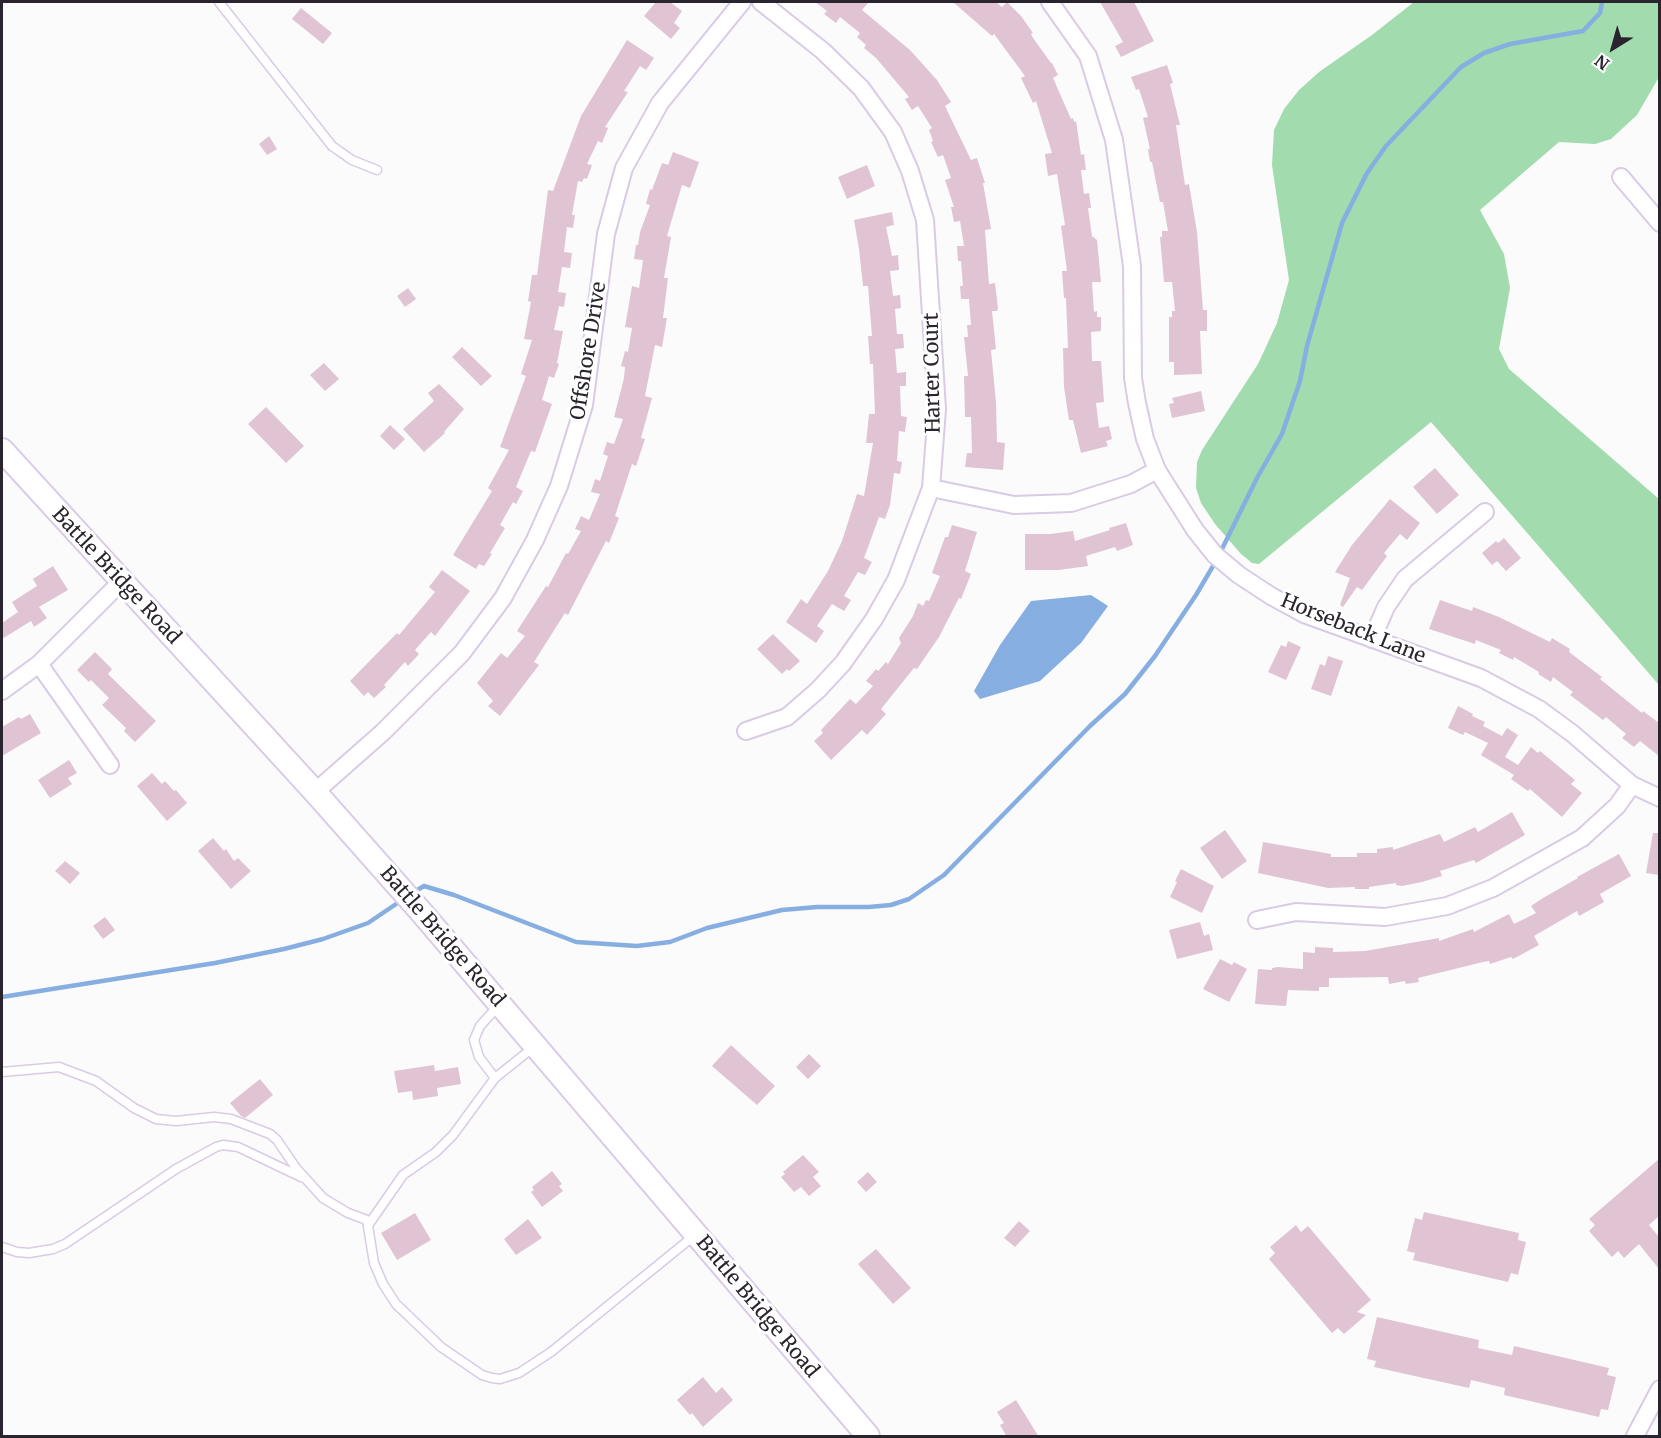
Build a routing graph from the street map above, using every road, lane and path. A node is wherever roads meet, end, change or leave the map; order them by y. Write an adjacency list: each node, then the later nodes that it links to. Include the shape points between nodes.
1 (219, 2): 5 (lane, via 332,146)
2 (742, 2): 19 (street, Offshore Drive, via 660,103 624,168 606,234 584,405 559,486 535,540 502,598 462,653 383,732)
3 (762, 2): 10 (street, Harter Court, via 824,51 861,88 893,132 910,171 925,220 929,263 937,409)
4 (1050, 2): 9 (street, Horseback Lane, via 1088,56 1114,140 1132,266 1134,386 1145,439)
5 (377, 170)
6 (1621, 177): 7 (street)
7 (1659, 224)
8 (2, 450): 12 (street, Battle Bridge Road)
9 (1157, 470): 10 (street, via 1131,484 1071,503 1014,506); 13 (street, Horseback Lane, via 1195,530 1215,555 1239,575 1304,614)
10 (931, 488): 16 (street, Harter Court, via 896,580 843,663 787,717)
11 (1485, 512): 13 (street, via 1405,579 1386,607)
12 (121, 582): 14 (street); 19 (street, Battle Bridge Road)
13 (1372, 639): 18 (street, Horseback Lane, via 1481,678 1539,709)
14 (39, 664): 15 (street); 17 (street)
15 (2, 691)
16 (746, 731)
17 (110, 765)
18 (1632, 785): 20 (street, Horseback Lane); 21 (street, via 1617,806 1582,838 1493,888 1447,906 1384,917 1296,912)
19 (315, 792): 22 (street, Battle Bridge Road)
20 (1659, 798)
21 (1257, 920)
22 (500, 1005): 23 (street, Battle Bridge Road); 25 (lane, via 480,1026 474,1040 479,1057)
23 (535, 1046): 25 (lane); 28 (street, Battle Bridge Road)
24 (2, 1072): 26 (lane, via 59,1067 96,1081 156,1119 214,1117 258,1128 277,1140)
25 (495, 1078): 27 (lane, via 453,1135 394,1185)
26 (304, 1178): 27 (lane, via 323,1198 363,1217); 29 (lane, via 238,1147 224,1145 177,1169 65,1244 29,1253)
27 (369, 1224): 28 (lane, via 374,1263 396,1304 463,1363 500,1379 519,1373 551,1352)
28 (696, 1234): 31 (street, Battle Bridge Road)
29 (2, 1247)
30 (1659, 1389): 32 (street)
31 (868, 1437)
32 (1635, 1437)

